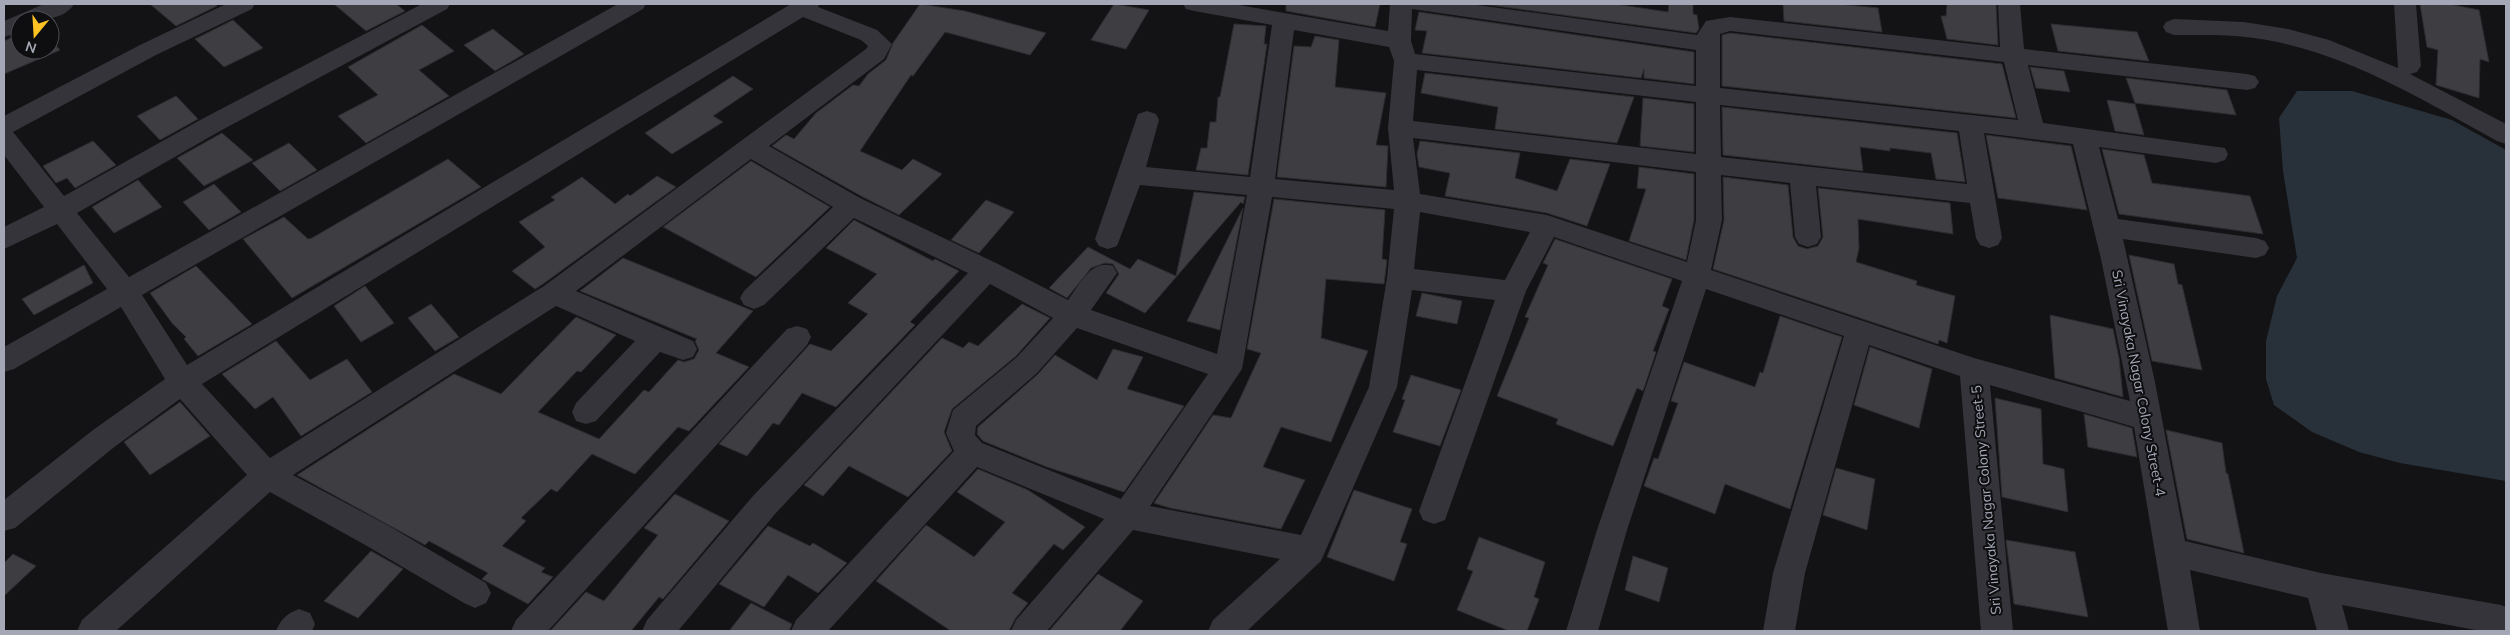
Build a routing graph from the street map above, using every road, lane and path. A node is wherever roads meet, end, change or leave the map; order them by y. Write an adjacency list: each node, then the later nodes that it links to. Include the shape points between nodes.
1 (63, 4): 11 (street)
2 (244, 4): 22 (street)
3 (439, 4): 37 (street, via 146,160)
4 (635, 4): 50 (street)
5 (1194, 4): 12 (street)
6 (1401, 4): 15 (street)
7 (1419, 4): 14 (street)
8 (2009, 4): 16 (street)
9 (2405, 4): 17 (street)
10 (804, 6): 28 (street, via 869,35 880,44 866,62); 61 (street)
11 (49, 10)
12 (1284, 18): 15 (street); 33 (street)
13 (2174, 27): 25 (street, via 2254,30 2346,55 2423,90)
14 (1708, 44): 16 (street, via 1709,33 1714,26 1730,24); 19 (street)
15 (1402, 51): 19 (street, via 1501,74); 23 (street)
16 (2015, 56): 18 (street); 24 (street)
17 (2409, 66)
18 (2247, 82)
19 (1708, 95): 21 (street); 30 (street)
20 (1147, 120): 31 (street)
21 (1970, 123): 24 (street); 34 (street)
22 (4, 126)
23 (1400, 128): 30 (street); 35 (street)
24 (2033, 130): 26 (street)
25 (2506, 135)
26 (2084, 137): 29 (street); 39 (street, Sri Vinayaka Nagar Colony Street-4)
27 (4, 138): 37 (street)
28 (751, 147): 36 (street); 51 (street)
29 (2216, 154)
30 (1709, 165): 32 (street); 47 (street, via 1709,220)
31 (1131, 175): 33 (street); 43 (street)
32 (1802, 175): 34 (street); 40 (street)
33 (1261, 186): 35 (street); 59 (street)
34 (1982, 195): 41 (street)
35 (1408, 201): 38 (street); 48 (street)
36 (851, 205): 45 (street); 52 (street)
37 (59, 211): 42 (street); 50 (street)
38 (1547, 225): 47 (street); 49 (street)
39 (2108, 227): 44 (street); 63 (street, Sri Vinayaka Nagar Colony Street-4)
40 (1808, 237)
41 (1989, 238)
42 (4, 239)
43 (1108, 239)
44 (2256, 248)
45 (987, 270): 53 (street); 76 (street, via 764,505)
46 (1104, 273): 53 (street)
47 (1697, 275): 54 (street); 80 (street)
48 (1400, 278): 49 (street); 69 (street, via 1383,387)
49 (1512, 292): 66 (street)
50 (126, 293): 58 (street); 61 (street)
51 (554, 293): 56 (street); 65 (street)
52 (754, 298)
53 (1072, 315): 59 (street); 64 (street, via 1027,364 963,419 959,429 961,440)
54 (1860, 329): 60 (street); 81 (street, via 1788,574)
55 (797, 337): 75 (street)
56 (655, 338): 57 (street); 62 (street)
57 (683, 349)
58 (4, 361)
59 (1228, 369): 67 (street)
60 (1974, 369): 63 (street); 82 (street, Sri Vinayaka Nagar Colony Street-5)
61 (182, 382): 65 (street); 68 (street, via 103,439)
62 (586, 412)
63 (2146, 418): 70 (street, Sri Vinayaka Nagar Colony Street-4)
64 (972, 452): 67 (street); 77 (street)
65 (267, 476): 72 (street); 74 (street)
66 (1434, 511)
67 (1127, 515): 69 (street); 78 (street)
68 (4, 518)
69 (1310, 550): 79 (street)
70 (2171, 552): 71 (street); 83 (street, Sri Vinayaka Nagar Colony Street-4)
71 (2322, 587): 73 (street); 84 (street)
72 (475, 593)
73 (2501, 620)
74 (93, 631)
75 (527, 631)
76 (658, 631)
77 (807, 631)
78 (1027, 631)
79 (1224, 631)
80 (1582, 631)
81 (1779, 631)
82 (1997, 631)
83 (2184, 631)
84 (2333, 631)

